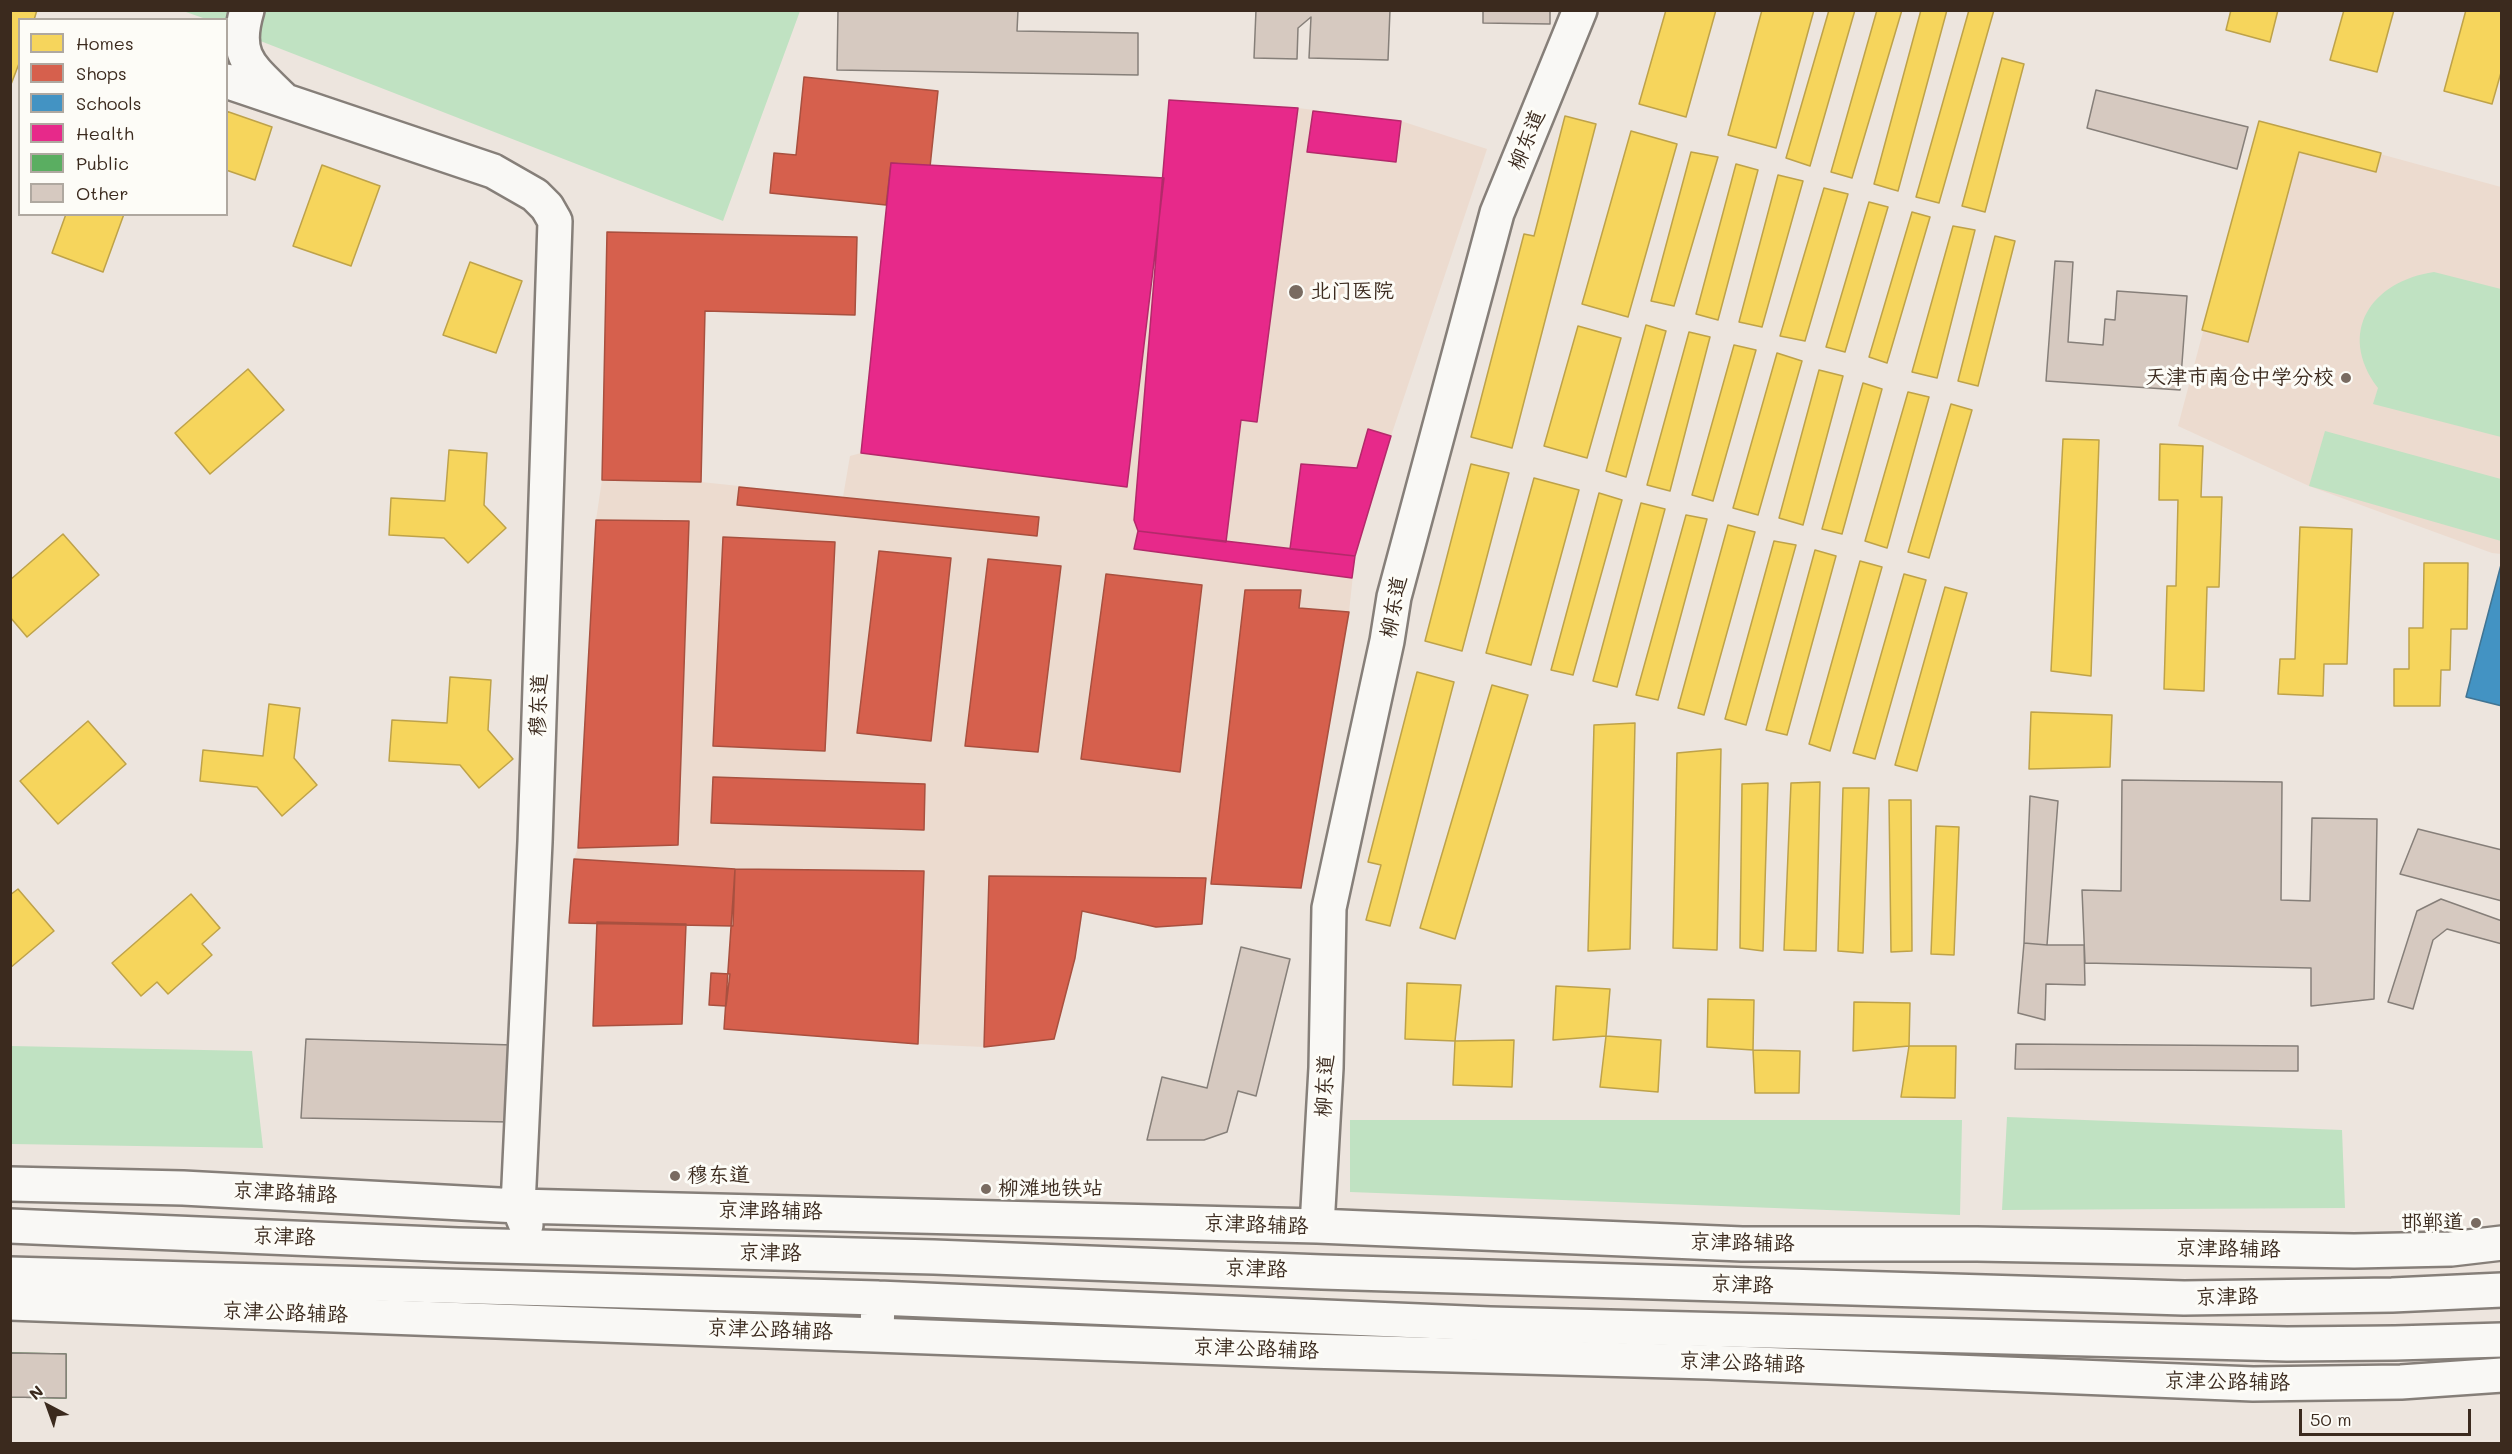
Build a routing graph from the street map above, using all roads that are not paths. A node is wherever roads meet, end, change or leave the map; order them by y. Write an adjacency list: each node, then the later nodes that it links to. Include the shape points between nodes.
1 (247, 10): 4 (street, via 244,57)
2 (1580, 10): 9 (street, 柳东道, via 1497,213 1394,597 1329,908 1326,1068)
3 (228, 82): 4 (street)
4 (284, 100): 6 (street, 穆东道, via 493,171 535,195 555,221 535,842)
5 (10, 1184): 6 (street, 京津路辅路, via 183,1188)
6 (518, 1206): 7 (street, 京津路辅路); 11 (street, via 493,1232); 12 (street, via 533,1234)
7 (983, 1216): 9 (street, 京津路辅路); 13 (street)
8 (10, 1226): 11 (street, 京津路)
9 (1317, 1226): 10 (street, 京津路辅路, via 1742,1244 2354,1251 2451,1249)
10 (2502, 1243)
11 (458, 1245): 12 (street, 京津路)
12 (553, 1248): 13 (street, 京津路)
13 (897, 1256): 15 (street, 京津路, via 2184,1298)
14 (10, 1274): 16 (street, 京津路)
15 (2502, 1290)
16 (878, 1298): 18 (street); 19 (street, 京津路, via 1490,1324 2184,1341 2374,1344)
17 (10, 1303): 18 (street, 京津公路辅路)
18 (877, 1334): 20 (street, 京津公路辅路, via 2253,1384 2401,1382)
19 (2502, 1340)
20 (2502, 1375)

